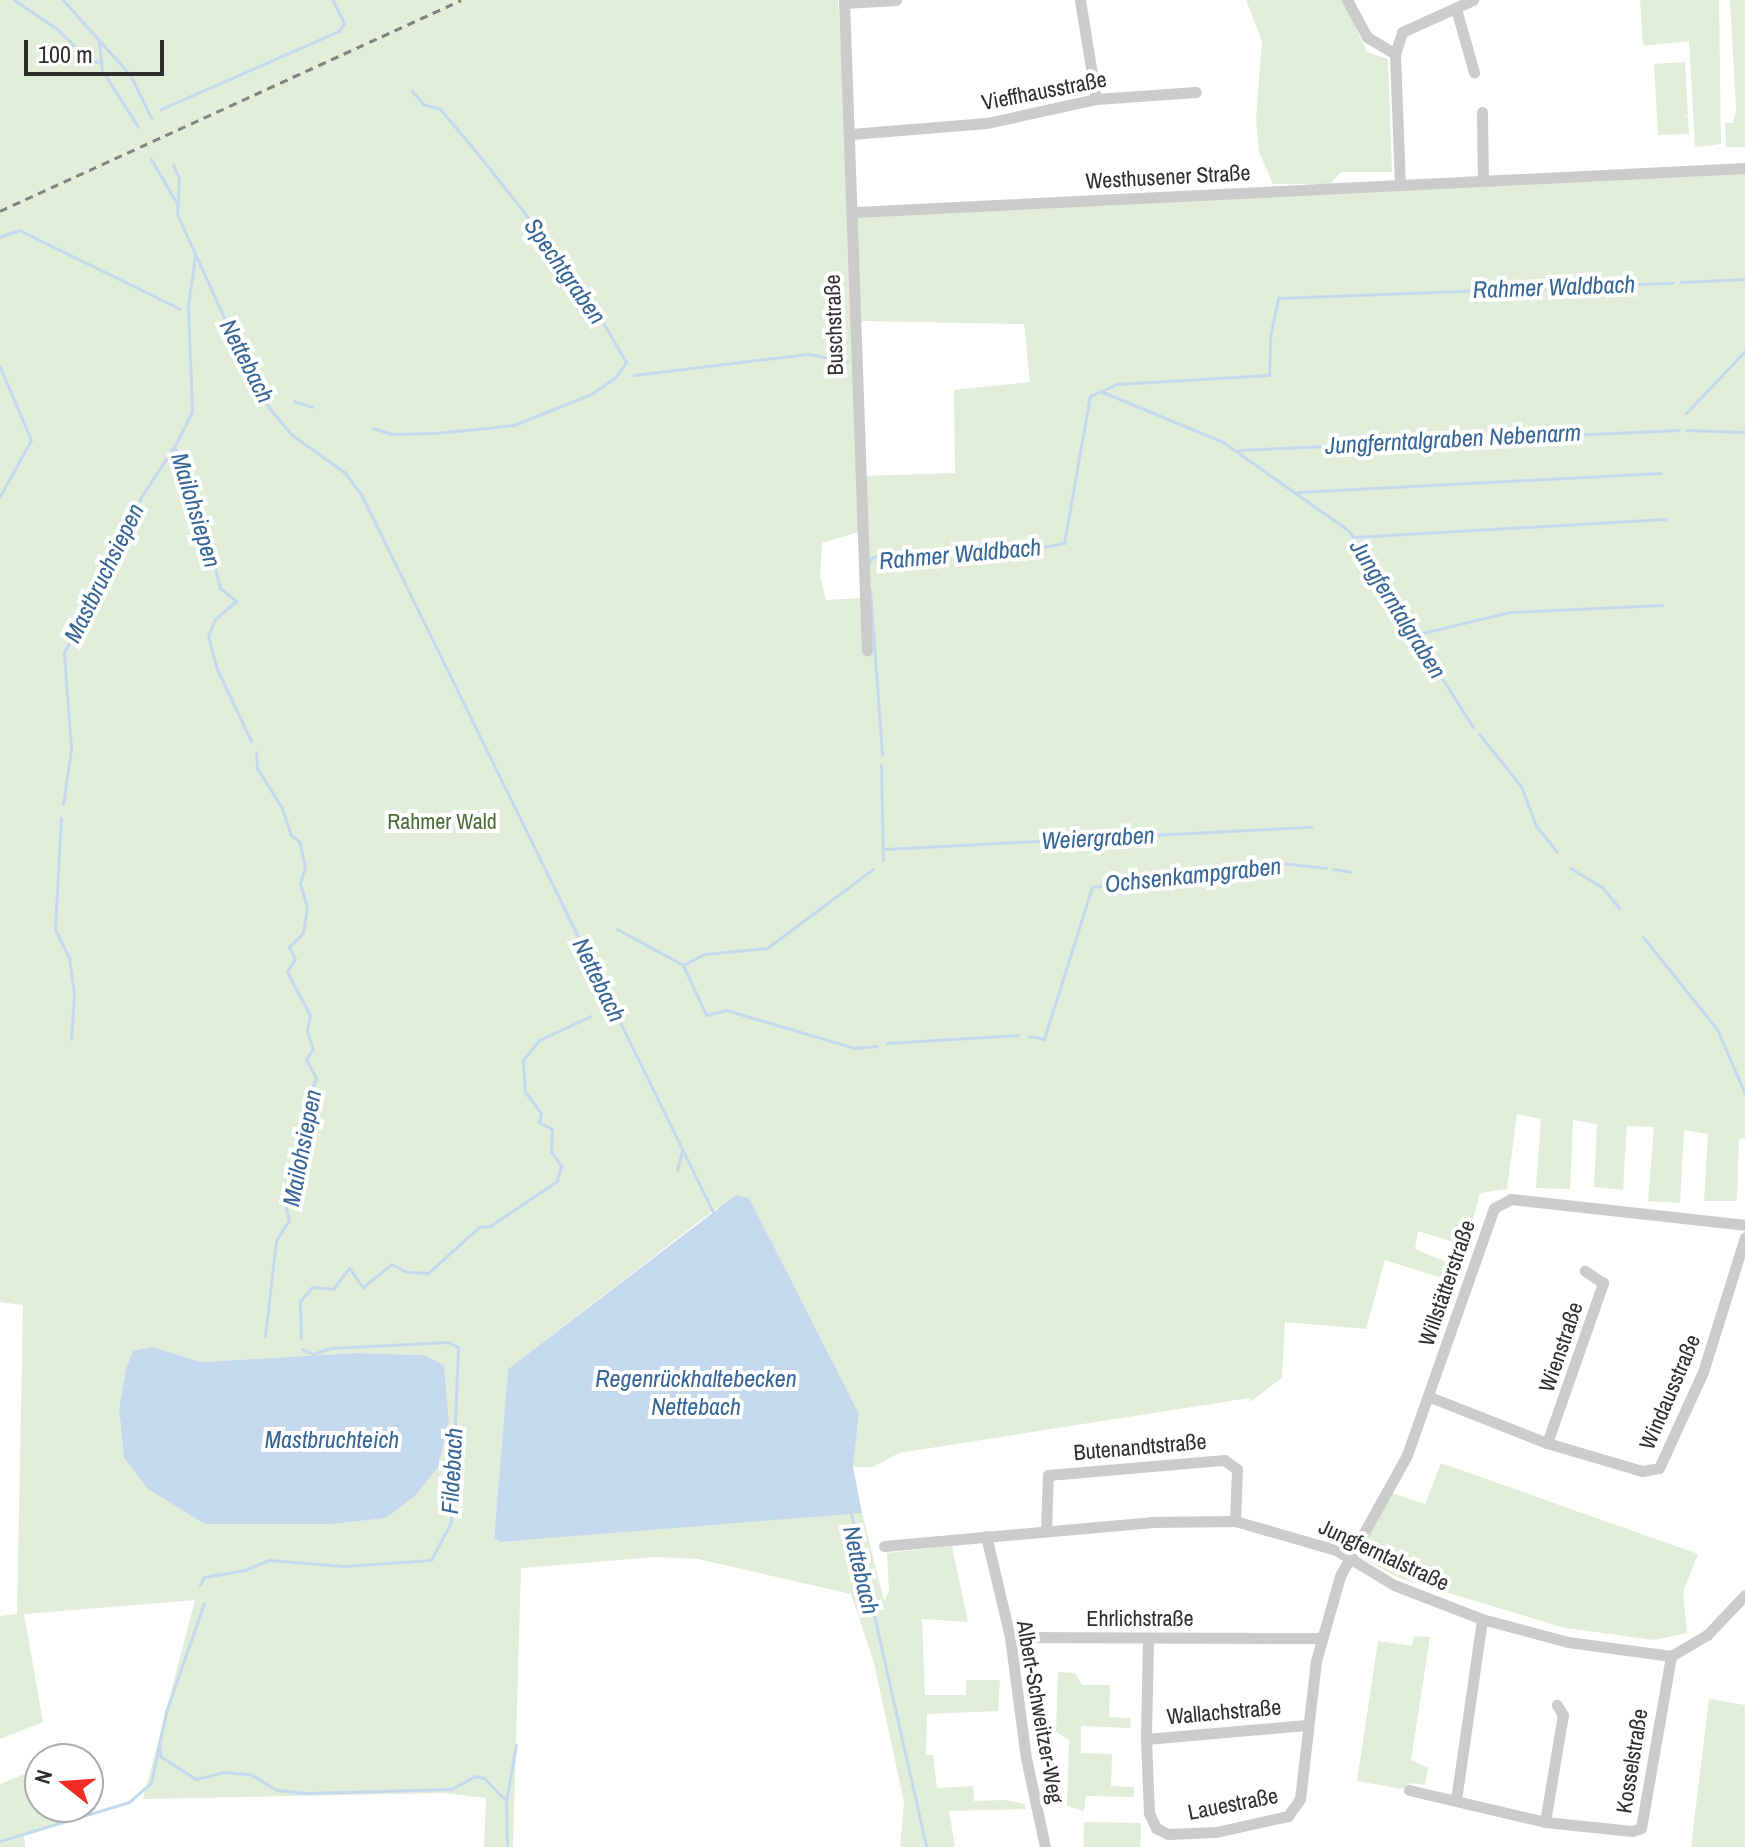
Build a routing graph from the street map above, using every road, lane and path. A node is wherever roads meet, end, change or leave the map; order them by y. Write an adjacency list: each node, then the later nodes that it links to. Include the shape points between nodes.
1 (896, 0): 5 (street)
2 (1080, 0): 12 (street)
3 (1347, 0): 8 (street)
4 (1473, 0): 6 (street)
5 (844, 1): 14 (street, Buschstraße)
6 (1456, 9): 7 (street); 10 (street)
7 (1402, 32): 8 (street); 9 (street)
8 (1375, 45): 9 (street)
9 (1395, 54): 17 (street)
10 (1474, 72)
11 (1196, 92): 12 (street, Vieffhausstraße)
12 (1096, 99): 14 (street, Vieffhausstraße, via 1012,120)
13 (1482, 112): 16 (street)
14 (851, 134): 18 (street, Buschstraße)
15 (1745, 168): 16 (street, Westhusener Straße)
16 (1483, 180): 17 (street, Westhusener Straße)
17 (1400, 185): 18 (street, Westhusener Straße)
18 (855, 212): 19 (street, Buschstraße, via 849,220)
19 (867, 651)
20 (1745, 1225): 23 (street, Willstätterstraße, via 1500,1202)
21 (1745, 1237): 24 (street, Windausstraße, via 1703,1372 1659,1468 1642,1471)
22 (1585, 1271): 24 (street, Wienstraße, via 1603,1283)
23 (1430, 1397): 24 (street, Windausstraße); 29 (street, Willstätterstraße, via 1389,1493)
24 (1547, 1443)
25 (1235, 1521): 26 (street, Jungferntalstraße, via 1191,1519); 26 (street, Butenandtstraße, via 1237,1469 1224,1460 1048,1475 1043,1486); 29 (street, Jungferntalstraße, via 1295,1536)
26 (1046, 1531): 27 (street, Jungferntalstraße)
27 (986, 1536): 28 (street, Jungferntalstraße); 32 (street, Albert-Schweitzer-Weg)
28 (884, 1546)
29 (1351, 1559): 31 (street, Jungferntalstraße, via 1400,1588); 33 (street, Lauestraße, via 1340,1576)
30 (1745, 1595): 35 (street, via 1707,1635)
31 (1482, 1619): 35 (street, Jungferntalstraße, via 1568,1642); 40 (street)
32 (1010, 1637): 34 (street, Ehrlichstraße); 42 (street, Albert-Schweitzer-Weg, via 1026,1758)
33 (1321, 1638): 34 (street, Ehrlichstraße); 37 (street, Lauestraße)
34 (1148, 1640): 38 (street, Lauestraße)
35 (1671, 1656): 41 (street, Kosselstraße, via 1641,1828)
36 (1557, 1705): 41 (street, via 1563,1715)
37 (1306, 1725): 38 (street, Wallachstraße); 38 (street, Lauestraße, via 1302,1791 1294,1812 1272,1822 1205,1833 1168,1834 1152,1822)
38 (1146, 1739)
39 (1409, 1790): 40 (street, Kosselstraße)
40 (1456, 1800): 41 (street, Kosselstraße)
41 (1545, 1822)
42 (1045, 1847)

